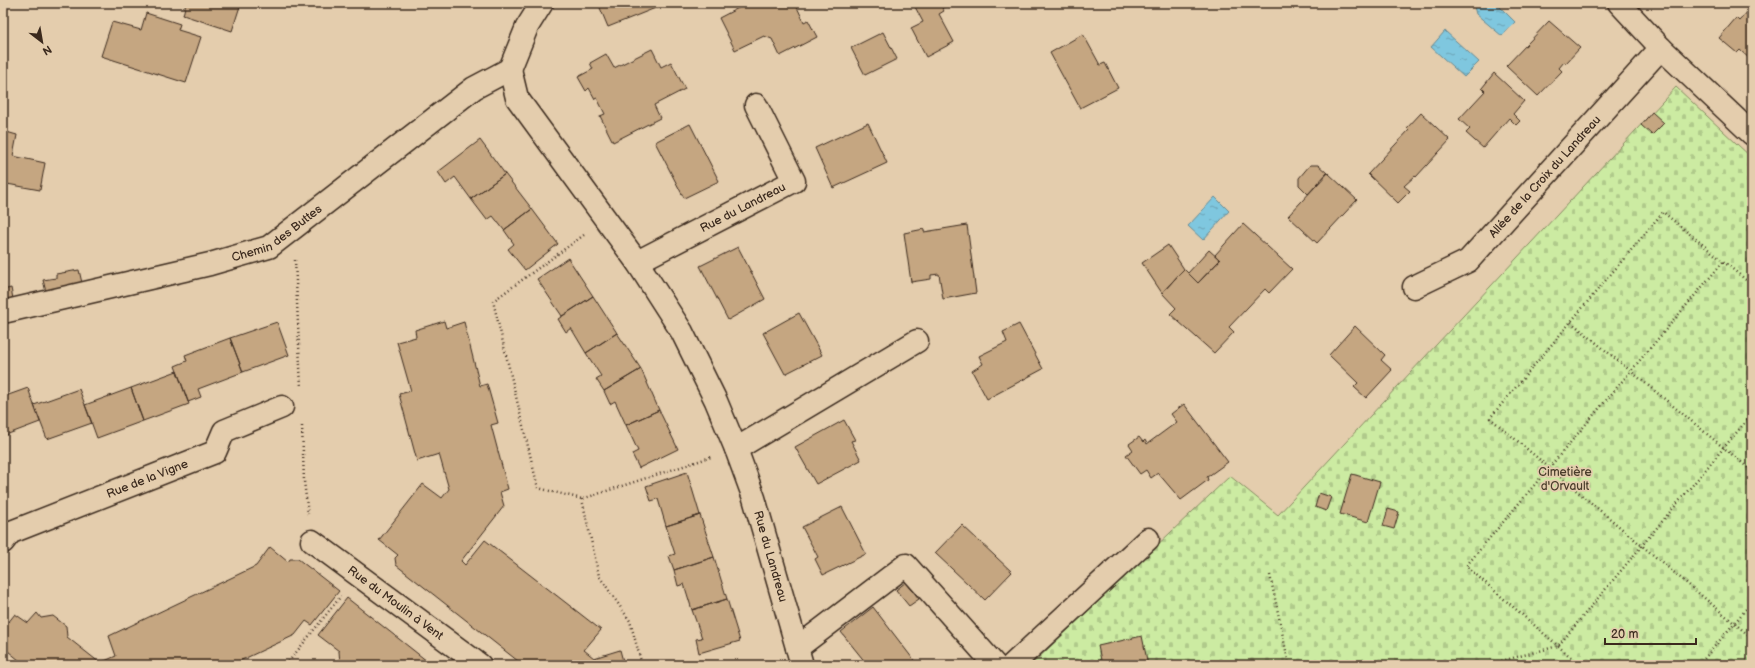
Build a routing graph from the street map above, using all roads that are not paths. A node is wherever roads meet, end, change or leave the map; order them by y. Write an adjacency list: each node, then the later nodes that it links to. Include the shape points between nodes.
1 (542, 3): 4 (street, via 527,27)
2 (1619, 3): 3 (street)
3 (1661, 48): 6 (street); 8 (street, Allée de la Croix du Landreau, via 1468,261)
4 (510, 69): 7 (street, Rue du Landreau, via 517,98); 9 (street, Chemin des Buttes, via 474,88 269,247 210,264)
5 (756, 105): 7 (street, Rue du Landreau, via 794,181)
6 (1752, 134)
7 (637, 262): 12 (street, Rue du Landreau, via 682,332)
8 (1414, 287)
9 (3, 312)
10 (917, 341): 12 (street)
11 (282, 407): 15 (street, Rue de la Vigne, via 224,431 215,452 14,531)
12 (736, 449): 16 (street, Rue du Landreau, via 754,498)
13 (1148, 539): 19 (street)
14 (312, 541): 17 (street, Rue du Moulin à Vent)
15 (3, 542)
16 (800, 656): 18 (street, via 906,565)
17 (480, 665)
18 (995, 665)
19 (1012, 665)

